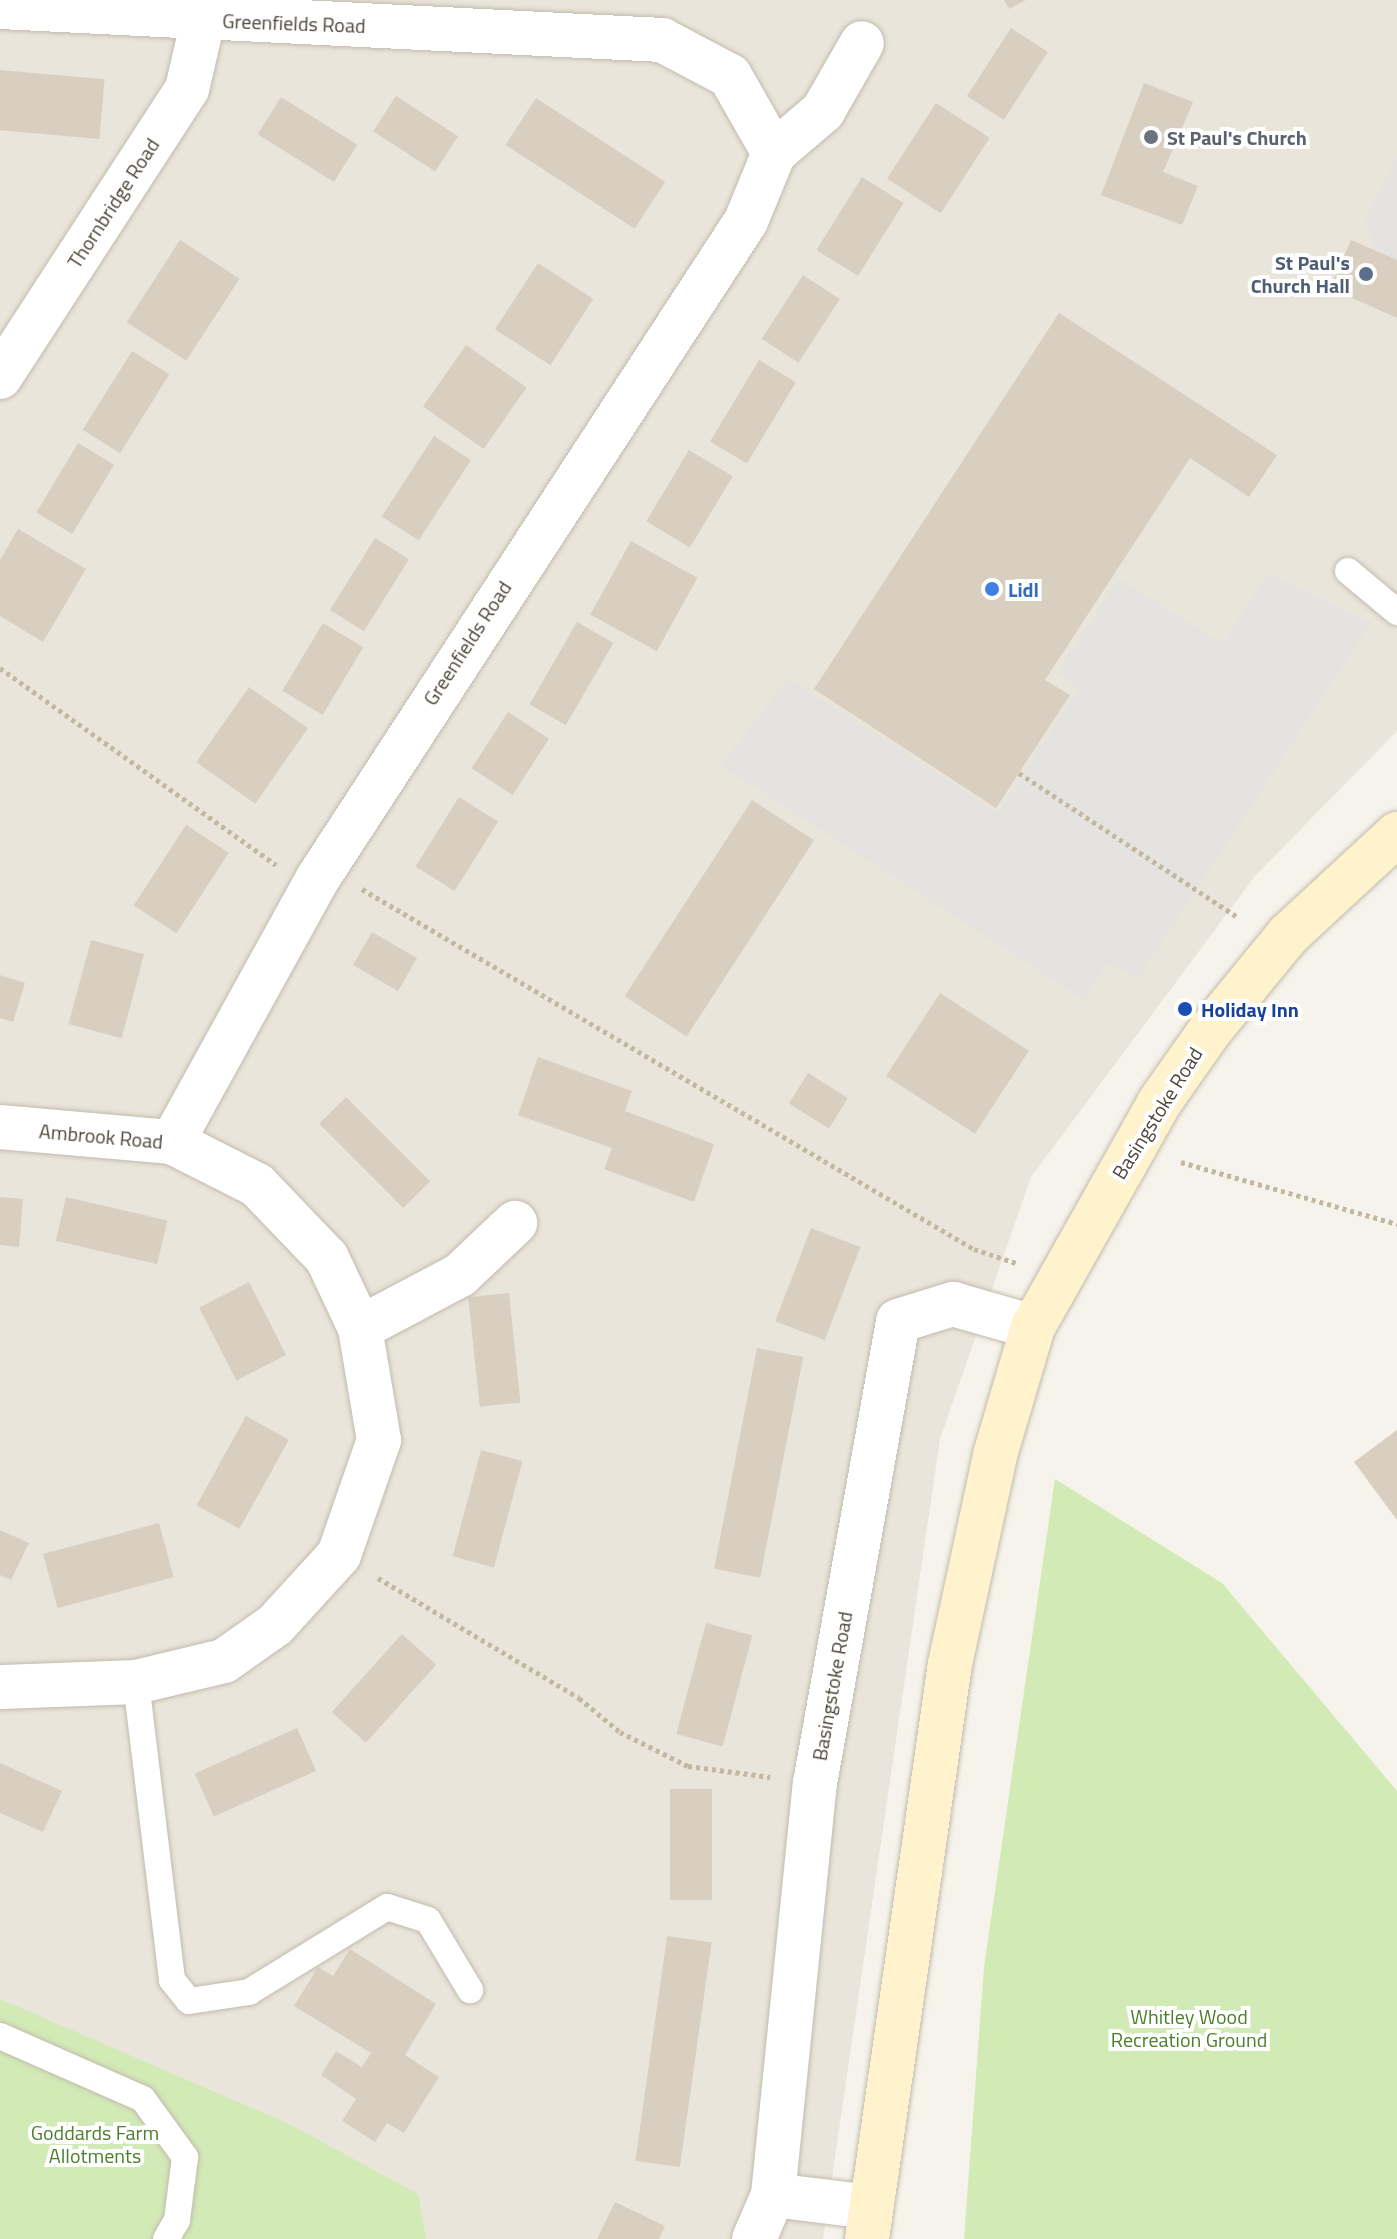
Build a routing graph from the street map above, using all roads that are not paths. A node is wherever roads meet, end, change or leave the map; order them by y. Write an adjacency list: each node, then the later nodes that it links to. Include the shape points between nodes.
1 (0, 7): 3 (street, Greenfields Road)
2 (590, 17): 3 (street, Greenfields Road); 5 (street, Greenfields Road, via 662,40 730,76)
3 (203, 20): 6 (street, Thornbridge Road, via 187,89)
4 (862, 43): 5 (street, Greenfields Road, via 823,111)
5 (774, 153): 11 (street, Greenfields Road, via 746,221 318,878 210,1062)
6 (0, 377)
7 (1348, 571): 8 (lane)
8 (1397, 612)
9 (1390, 842): 13 (main road, Basingstoke Road, via 1288,935 1211,1029)
10 (0, 1127): 11 (street, Ambrook Road)
11 (172, 1142): 14 (street, Ambrook Road, via 257,1185 327,1258)
12 (515, 1223): 14 (street, via 460,1275)
13 (1033, 1327): 19 (street, Basingstoke Road, via 953,1304 898,1321 815,1783); 20 (main road, Basingstoke Road, via 995,1455 950,1664)
14 (360, 1328): 15 (street, Ambrook Road, via 379,1440 339,1555 275,1625 224,1661)
15 (136, 1682): 16 (street, Ambrook Road); 17 (lane, via 172,1980 189,2001 249,1992 387,1907 428,1920)
16 (0, 1687)
17 (470, 1990)
18 (0, 2036): 21 (lane, via 143,2099 185,2157 177,2220)
19 (773, 2195): 20 (street, Basingstoke Road); 22 (street, Basingstoke Road)
20 (869, 2223)
21 (166, 2239)
22 (754, 2239)

